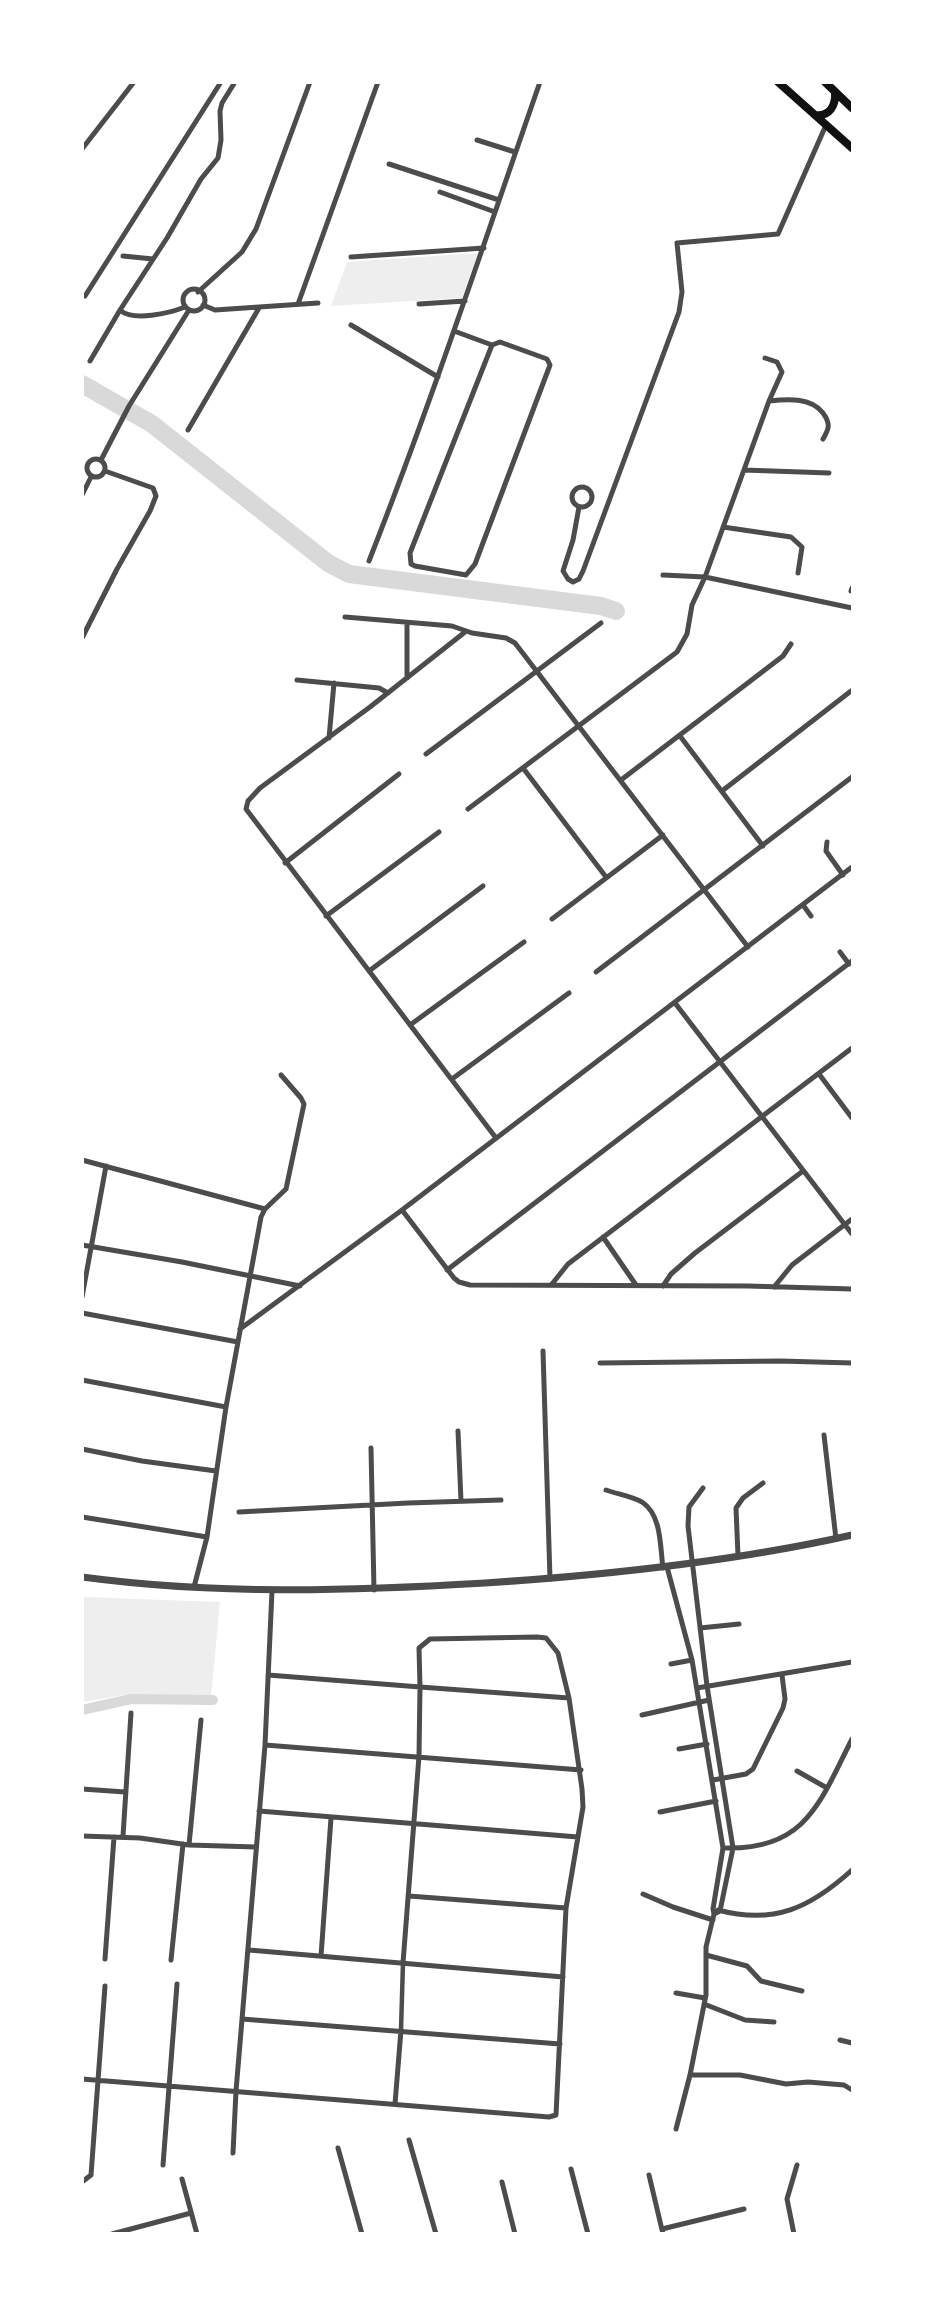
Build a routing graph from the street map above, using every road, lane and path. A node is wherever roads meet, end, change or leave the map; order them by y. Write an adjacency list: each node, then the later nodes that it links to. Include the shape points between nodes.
1 (134, 82): 15 (street)
2 (221, 82): 26 (street)
3 (235, 82): 24 (street, via 220,111 218,158)
4 (310, 82): 25 (street, via 256,229 242,252)
5 (378, 82): 29 (street)
6 (540, 82): 16 (street)
7 (778, 82): 11 (main road)
8 (825, 82): 9 (main road)
9 (835, 92): 10 (main road); 11 (main road, via 836,101 828,113)
10 (852, 108)
11 (815, 115): 12 (main road)
12 (826, 125): 14 (main road); 51 (street, via 778,234 676,243 682,292 679,312 583,571 573,582 563,571)
13 (477, 140): 16 (street)
14 (852, 148)
15 (82, 149)
16 (515, 152): 19 (street)
17 (389, 164): 19 (street)
18 (440, 192): 20 (street)
19 (499, 200): 20 (street)
20 (495, 212): 21 (street)
21 (484, 248): 23 (street); 27 (street)
22 (123, 256): 24 (street)
23 (351, 257)
24 (153, 259): 34 (street)
25 (198, 292): 31 (street, via 204,297); 32 (street, via 185,294)
26 (85, 296)
27 (465, 301): 30 (street); 36 (street)
28 (318, 303): 29 (street)
29 (298, 304): 33 (street)
30 (419, 304)
31 (203, 305): 32 (street, via 197,310); 33 (street, via 215,310)
32 (187, 308): 34 (street, via 129,316); 44 (street)
33 (259, 308): 42 (street)
34 (120, 310): 39 (street)
35 (351, 325): 40 (street)
36 (454, 331): 37 (street); 40 (street)
37 (492, 345): 37 (street, via 510,345 547,359 550,365 476,564 466,575 415,566 411,564 410,553)
38 (765, 358): 41 (street, via 777,362 782,372)
39 (90, 361)
40 (438, 377): 53 (street)
41 (769, 401): 43 (street, via 814,404 829,421); 46 (street)
42 (188, 430)
43 (823, 439)
44 (101, 460): 45 (street); 47 (street)
45 (84, 464): 49 (street)
46 (744, 470): 48 (street); 52 (street)
47 (105, 471): 49 (street, via 99,477); 62 (street, via 153,488 156,496)
48 (829, 473)
49 (91, 477): 50 (street)
50 (82, 495)
51 (579, 507)
52 (723, 527): 54 (street, via 796,540 801,547); 56 (street)
53 (369, 561)
54 (798, 573)
55 (663, 574): 56 (street)
56 (705, 577): 57 (street); 70 (street, via 692,605 684,643)
57 (852, 608)
58 (345, 617): 59 (street)
59 (407, 623): 61 (street, via 452,626); 65 (street)
60 (601, 623): 64 (street)
61 (465, 632): 64 (street, via 511,641); 65 (street)
62 (82, 638)
63 (791, 644): 71 (street, via 783,656)
64 (537, 670): 70 (street); 73 (street)
65 (407, 678): 69 (street)
66 (297, 680): 67 (street)
67 (334, 683): 69 (street, via 379,688); 72 (street)
68 (851, 691): 78 (street)
69 (388, 693): 72 (street)
70 (579, 725): 74 (street); 77 (street)
71 (680, 736): 77 (street); 78 (street)
72 (329, 738): 84 (street, via 260,788 246,806 246,812)
73 (426, 754)
74 (523, 768): 79 (street); 87 (street)
75 (399, 774): 84 (street)
76 (852, 777): 83 (street)
77 (621, 780): 81 (street)
78 (722, 791): 83 (street)
79 (468, 809)
80 (439, 832): 91 (street)
81 (663, 835): 87 (street); 89 (street)
82 (826, 842): 86 (street, via 826,851)
83 (763, 846): 89 (street)
84 (285, 863): 91 (street)
85 (852, 867): 86 (street)
86 (843, 875): 90 (street)
87 (606, 877): 93 (street)
88 (483, 886): 98 (street)
89 (705, 891): 95 (street); 99 (street)
90 (803, 905): 92 (street); 95 (street)
91 (326, 916): 98 (street)
92 (811, 916)
93 (552, 919)
94 (524, 942): 102 (street)
95 (748, 947): 101 (street)
96 (840, 952): 97 (street)
97 (851, 963): 104 (street)
98 (369, 971): 102 (street)
99 (596, 972)
100 (569, 993): 107 (street)
101 (675, 1003): 104 (street); 110 (street)
102 (410, 1024): 107 (street)
103 (852, 1048): 105 (street)
104 (720, 1061): 108 (street); 122 (street)
105 (819, 1074): 108 (street); 109 (street)
106 (281, 1075): 114 (street, via 304,1104 286,1189)
107 (452, 1080): 110 (street)
108 (762, 1116): 113 (street); 119 (street)
109 (852, 1118)
110 (496, 1138): 115 (street)
111 (82, 1160): 112 (street)
112 (106, 1166): 114 (street); 121 (street)
113 (803, 1171): 117 (street); 127 (street, via 695,1252)
114 (265, 1209): 123 (street)
115 (402, 1210): 122 (street); 125 (street)
116 (852, 1219): 117 (street)
117 (845, 1225): 118 (street); 128 (street, via 792,1265)
118 (852, 1234)
119 (603, 1237): 124 (street, via 568,1264); 126 (street)
120 (82, 1245): 121 (street)
121 (93, 1246): 123 (street); 130 (street)
122 (447, 1269): 124 (street, via 459,1282 470,1285)
123 (250, 1275): 125 (street); 132 (street)
124 (552, 1284): 126 (street)
125 (300, 1286): 132 (street)
126 (636, 1286): 127 (street)
127 (663, 1286): 128 (street)
128 (774, 1287): 129 (street)
129 (852, 1289)
130 (82, 1297)
131 (82, 1313): 133 (street)
132 (240, 1329): 133 (street)
133 (238, 1342): 138 (street)
134 (543, 1351): 159 (street)
135 (600, 1363): 136 (street)
136 (852, 1363)
137 (82, 1380): 138 (street)
138 (226, 1407): 143 (street)
139 (458, 1431): 148 (street)
140 (824, 1435): 154 (street)
141 (371, 1448): 149 (street)
142 (82, 1449): 143 (street)
143 (216, 1471): 153 (street)
144 (763, 1483): 155 (street, via 736,1508)
145 (704, 1488): 156 (street, via 693,1499 687,1516)
146 (606, 1490): 157 (street, via 640,1502 652,1512)
147 (501, 1500): 148 (street)
148 (461, 1501): 149 (street)
149 (373, 1504): 150 (street); 161 (street)
150 (239, 1512)
151 (82, 1517): 153 (street)
152 (852, 1535): 154 (street)
153 (207, 1537): 160 (street)
154 (836, 1539): 155 (street)
155 (738, 1556): 156 (street)
156 (692, 1563): 157 (street); 164 (street)
157 (665, 1567): 159 (street); 165 (street)
158 (82, 1577): 160 (street)
159 (550, 1578): 161 (street)
160 (194, 1587): 162 (street)
161 (374, 1590): 162 (street)
162 (272, 1591): 168 (street)
163 (739, 1624): 164 (street)
164 (700, 1628): 170 (street)
165 (692, 1660): 167 (street); 172 (street)
166 (852, 1662): 169 (street)
167 (671, 1664)
168 (268, 1675): 171 (street); 181 (street)
169 (782, 1675): 170 (street); 186 (street, via 786,1699 756,1765 746,1774)
170 (707, 1686): 172 (street); 174 (street)
171 (420, 1687): 173 (street); 173 (street, via 419,1648 430,1639 537,1637 546,1638 558,1653); 183 (street)
172 (697, 1688): 175 (street)
173 (569, 1698): 184 (street)
174 (710, 1700): 175 (street); 186 (street)
175 (700, 1701): 177 (street); 180 (street)
176 (131, 1713): 190 (street)
177 (642, 1715)
178 (201, 1720): 200 (street)
179 (852, 1739): 188 (street)
180 (707, 1744): 182 (street); 187 (street)
181 (265, 1745): 183 (street); 192 (street)
182 (679, 1749)
183 (419, 1756): 184 (street); 195 (street)
184 (581, 1770): 199 (street, via 583,1807)
185 (797, 1771): 188 (street)
186 (723, 1779): 187 (street); 203 (street)
187 (713, 1780): 191 (street)
188 (827, 1788): 203 (street, via 812,1815 793,1832 770,1844)
189 (82, 1789): 190 (street)
190 (125, 1792): 197 (street)
191 (716, 1801): 193 (street); 202 (street)
192 (259, 1811): 194 (street); 201 (street)
193 (660, 1812)
194 (332, 1818): 195 (street); 212 (street)
195 (413, 1824): 199 (street); 206 (street)
196 (82, 1836): 198 (street)
197 (123, 1836): 198 (street); 200 (street)
198 (114, 1837): 213 (street)
199 (578, 1837): 207 (street)
200 (186, 1845): 201 (street); 214 (street)
201 (256, 1847): 210 (street)
202 (723, 1848): 203 (street); 209 (street)
203 (733, 1848): 208 (street)
204 (852, 1870): 208 (street, via 830,1889 792,1910 742,1916)
205 (643, 1894): 209 (street, via 689,1913)
206 (409, 1896): 207 (street); 215 (street)
207 (566, 1908): 216 (street)
208 (720, 1911): 209 (street)
209 (713, 1914): 211 (street)
210 (249, 1950): 212 (street); 222 (street)
211 (706, 1955): 219 (street, via 747,1966 761,1981); 221 (street)
212 (321, 1956): 215 (street)
213 (105, 1959)
214 (171, 1960)
215 (404, 1963): 216 (street); 224 (street)
216 (563, 1977): 227 (street)
217 (177, 1984): 231 (street)
218 (105, 1986): 230 (street)
219 (802, 1991)
220 (676, 1993): 221 (street)
221 (704, 2001): 223 (street, via 745,2020); 228 (street)
222 (242, 2019): 224 (street); 233 (street)
223 (774, 2022)
224 (402, 2031): 227 (street); 234 (street)
225 (840, 2040): 226 (street)
226 (852, 2043)
227 (560, 2044): 234 (street, via 556,2115)
228 (690, 2075): 232 (street, via 740,2075 786,2085 844,2085); 235 (street)
229 (82, 2079): 230 (street)
230 (98, 2081): 231 (street); 244 (street, via 91,2175)
231 (168, 2087): 233 (street); 240 (street)
232 (852, 2090)
233 (236, 2091): 234 (street); 238 (street)
234 (395, 2104)
235 (676, 2129)
236 (409, 2140): 252 (street)
237 (338, 2148): 251 (street)
238 (233, 2153)
239 (797, 2164): 255 (street, via 787,2199)
240 (163, 2165)
241 (571, 2169): 254 (street)
242 (649, 2175): 248 (street)
243 (182, 2179): 247 (street)
244 (82, 2182)
245 (502, 2182): 253 (street)
246 (744, 2209): 248 (street)
247 (191, 2212): 249 (street); 250 (street)
248 (662, 2231)
249 (112, 2234)
250 (197, 2234)
251 (362, 2234)
252 (436, 2234)
253 (514, 2234)
254 (588, 2234)
255 (794, 2234)

